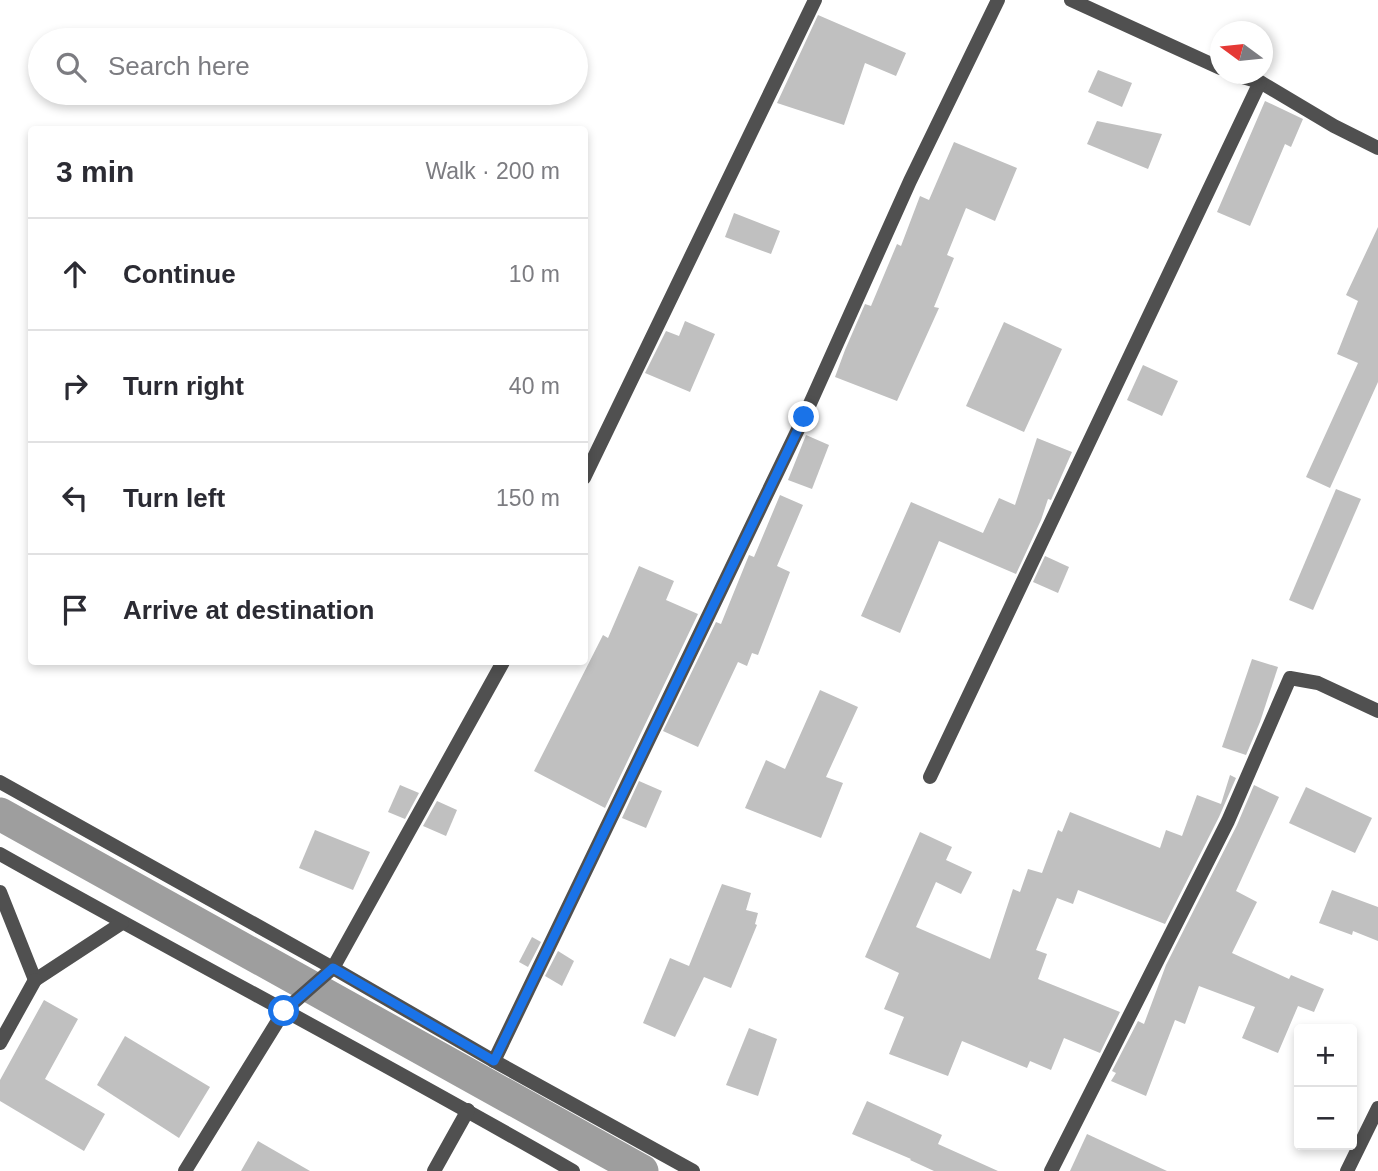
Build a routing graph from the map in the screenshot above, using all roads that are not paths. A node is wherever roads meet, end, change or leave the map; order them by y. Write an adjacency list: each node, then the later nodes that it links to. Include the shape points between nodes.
1 (815, 0): 8 (street)
2 (998, 0): 20 (street, via 804,417)
3 (1072, 0): 4 (street)
4 (1210, 63)
5 (1260, 84): 11 (street)
6 (1264, 84): 7 (street)
7 (1378, 148)
8 (588, 470)
9 (501, 665): 16 (street)
10 (1378, 712): 27 (street, via 1318,683 1290,678 1228,821)
11 (930, 777)
12 (0, 782): 16 (street)
13 (0, 854): 15 (street)
14 (0, 892): 17 (street)
15 (122, 923): 17 (street); 18 (street)
16 (333, 968): 18 (street); 20 (street)
17 (35, 980): 19 (street)
18 (284, 1011): 22 (street); 23 (street)
19 (0, 1043)
20 (494, 1061): 26 (street)
21 (1378, 1108): 28 (street)
22 (468, 1110): 24 (street); 25 (street)
23 (186, 1171)
24 (434, 1171)
25 (573, 1171)
26 (693, 1171)
27 (1051, 1171)
28 (1347, 1171)

